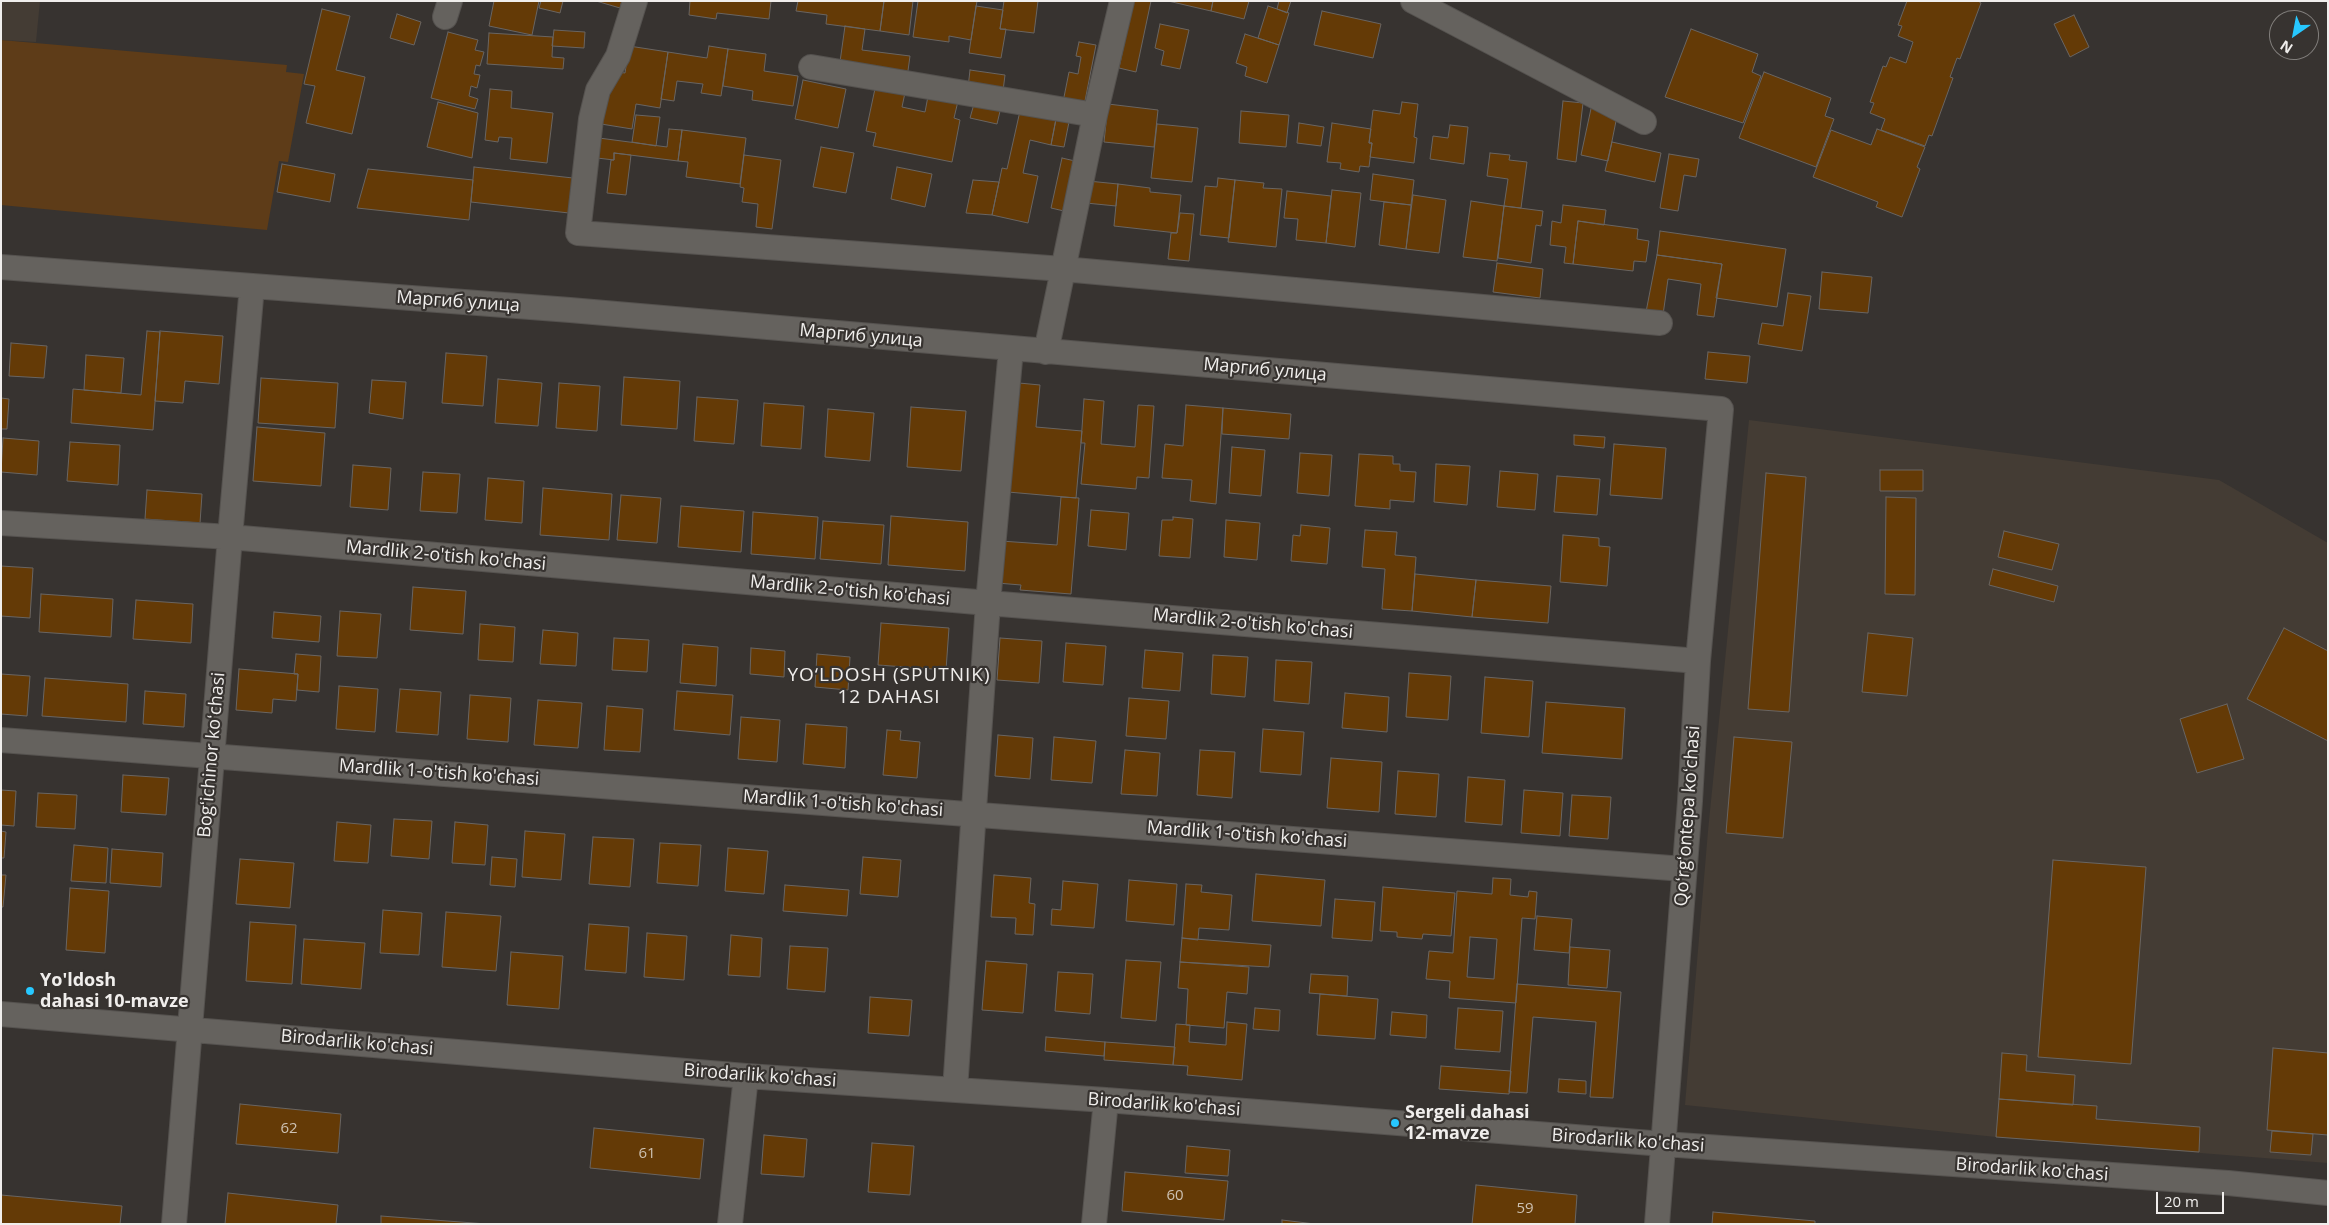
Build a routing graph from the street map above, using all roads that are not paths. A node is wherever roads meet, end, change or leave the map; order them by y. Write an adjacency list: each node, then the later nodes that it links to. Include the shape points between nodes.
1 (635, 1): 8 (street, via 618,56 598,90 591,118 578,233)
2 (1122, 1): 5 (street)
3 (1412, 1): 6 (street)
4 (811, 67): 5 (street)
5 (1095, 115): 8 (street)
6 (1644, 122)
7 (1, 267): 9 (street, Маргиб улица)
8 (1063, 269): 10 (street); 12 (street)
9 (252, 286): 11 (street, Маргиб улица); 15 (street, Bogʻichinor koʻchasi)
10 (1660, 323)
11 (1011, 349): 12 (street, Маргиб улица); 16 (street)
12 (1046, 352): 13 (street, Маргиб улица)
13 (1721, 409): 17 (street, Qoʻrgʻontepa koʻchasi)
14 (1, 523): 15 (street, Mardlik 2-o'tish ko'chasi)
15 (230, 537): 16 (street, Mardlik 2-o'tish ko'chasi); 19 (street, Bogʻichinor koʻchasi)
16 (988, 603): 17 (street, Mardlik 2-o'tish ko'chasi); 20 (street)
17 (1698, 660): 21 (street, Qoʻrgʻontepa koʻchasi)
18 (1, 740): 19 (street, Mardlik 1-o'tish ko'chasi)
19 (212, 755): 20 (street, Mardlik 1-o'tish ko'chasi); 23 (street, Bogʻichinor koʻchasi)
20 (972, 814): 21 (street, Mardlik 1-o'tish ko'chasi); 25 (street)
21 (1684, 869): 27 (street, Qoʻrgʻontepa koʻchasi)
22 (1, 1014): 23 (street, Birodarlik ko'chasi)
23 (190, 1029): 24 (street, Birodarlik ko'chasi); 29 (street, Bogʻichinor koʻchasi)
24 (746, 1076): 25 (street, Birodarlik ko'chasi); 30 (street)
25 (955, 1090): 26 (street, Birodarlik ko'chasi)
26 (1106, 1100): 27 (street, Birodarlik ko'chasi); 31 (street)
27 (1664, 1144): 28 (street, Birodarlik ko'chasi); 32 (street, Qoʻrgʻontepa koʻchasi)
28 (2328, 1193)
29 (174, 1224)
30 (730, 1224)
31 (1094, 1224)
32 (1657, 1224)

